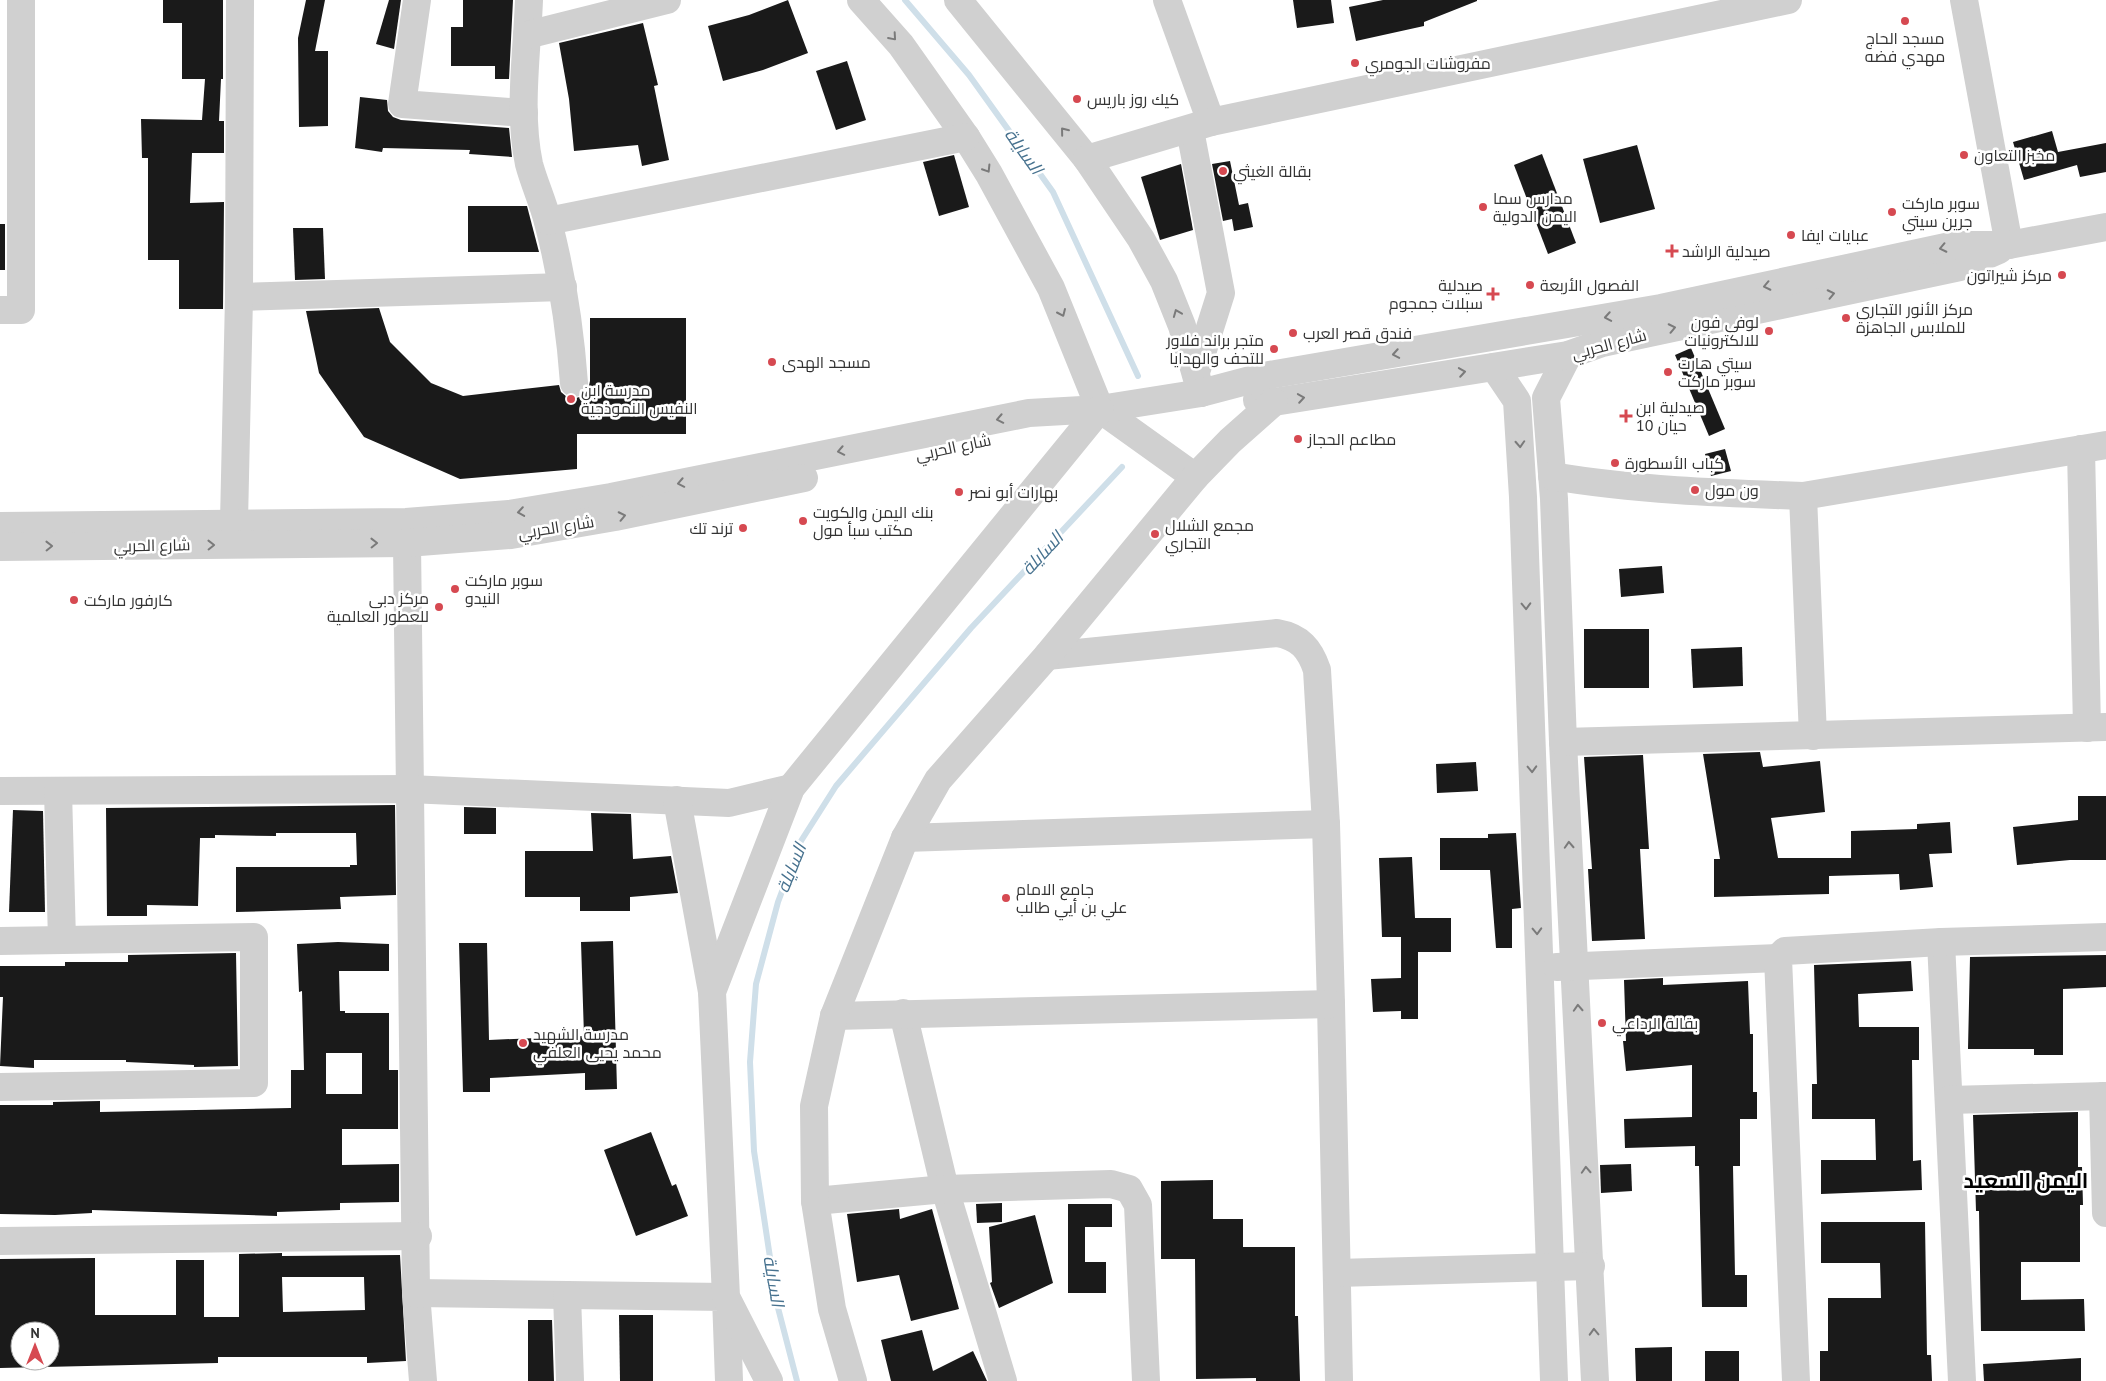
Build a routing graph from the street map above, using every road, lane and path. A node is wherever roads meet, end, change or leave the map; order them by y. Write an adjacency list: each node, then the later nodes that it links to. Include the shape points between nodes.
1 (21, 0): 21 (street, via 21,310)
2 (240, 0): 20 (street)
3 (417, 0): 12 (street, via 402,104)
4 (529, 0): 11 (street)
5 (667, 0): 11 (street)
6 (861, 0): 14 (street, one-way to 14, via 900,46)
7 (958, 0): 15 (street, one-way to 7)
8 (1167, 0): 13 (street)
9 (1788, 0): 13 (street)
10 (1964, 0): 18 (street)
11 (528, 35): 12 (street)
12 (524, 114): 16 (street, via 529,163)
13 (1201, 126): 15 (street); 24 (street, via 1221,293)
14 (966, 137): 16 (street); 29 (street, one-way to 29, via 1032,250 1069,328)
15 (1087, 159): 24 (street, one-way to 15, via 1164,282)
16 (548, 221): 19 (street)
17 (2106, 226): 18 (street, شارع الحربي)
18 (2009, 245): 22 (street, شارع الحربي, one-way to 18, via 1602,343 1960,267); 24 (street, شارع الحربي, one-way to 24, via 1955,245 1661,308 1269,376)
19 (562, 287): 20 (street); 25 (street)
20 (239, 297): 34 (street)
21 (0, 310)
22 (1568, 356): 23 (street, شارع الحربي); 26 (street)
23 (1494, 367): 27 (street); 28 (street, شارع الحربي, one-way to 23)
24 (1199, 382): 28 (street, شارع الحربي); 29 (street, شارع الحربي)
25 (574, 383)
26 (1546, 398): 27 (street, via 1541,393 1526,394); 31 (street)
27 (1517, 401): 56 (street, one-way to 56, via 1524,518)
28 (1274, 402): 32 (street)
29 (1100, 409): 32 (street); 34 (street, شارع الحربي, one-way to 34, via 1028,413 611,498 509,514 406,522); 36 (street, شارع الحربي, one-way to 29, via 512,535 615,518 1033,430); 44 (street)
30 (2094, 447): 33 (street); 38 (street)
31 (1552, 476): 33 (street, via 1664,491); 42 (street)
32 (1195, 478): 39 (street)
33 (1803, 496): 41 (street)
34 (234, 522): 35 (street, شارع الحربي)
35 (0, 526)
36 (407, 543): 37 (street, شارع الحربي, one-way to 36); 43 (street)
37 (0, 547)
38 (2095, 596): 40 (street)
39 (1047, 656): 48 (street, via 1277,633 1305,644 1316,670); 49 (street, via 938,780)
40 (2096, 728): 41 (street)
41 (1813, 736): 42 (street)
42 (1563, 742): 55 (street, one-way to 42)
43 (409, 788): 46 (street); 47 (street); 67 (street)
44 (791, 788): 47 (street, via 729,803); 57 (street)
45 (0, 791): 46 (street)
46 (58, 791): 51 (street)
47 (677, 800): 57 (street)
48 (1326, 824): 49 (street); 58 (street)
49 (905, 838): 60 (street)
50 (2106, 937): 53 (street)
51 (62, 940): 52 (street); 61 (street, via 254,937 254,1084)
52 (0, 941)
53 (1942, 942): 54 (street, via 1785,951); 63 (street)
54 (1778, 958): 55 (street); 85 (street)
55 (1576, 966): 56 (street); 69 (street, one-way to 55)
56 (1538, 967): 70 (street)
57 (712, 992): 74 (street)
58 (1332, 1004): 59 (street); 71 (street)
59 (903, 1013): 60 (street); 64 (street)
60 (834, 1016): 65 (street, via 814,1106)
61 (0, 1087)
62 (2105, 1096): 63 (street); 66 (street)
63 (1949, 1100): 86 (street)
64 (945, 1189): 65 (street); 80 (street); 81 (street, via 1111,1184 1129,1189 1138,1205)
65 (815, 1201): 79 (street, via 832,1309)
66 (2106, 1212)
67 (418, 1236): 68 (street); 72 (street)
68 (0, 1241)
69 (1591, 1266): 70 (street); 84 (street, one-way to 69)
70 (1551, 1267): 71 (street); 83 (street)
71 (1337, 1273): 82 (street)
72 (416, 1293): 73 (street); 75 (street)
73 (567, 1295): 74 (street); 76 (street)
74 (726, 1297): 77 (street); 78 (street)
75 (423, 1381)
76 (570, 1381)
77 (729, 1381)
78 (769, 1381)
79 (853, 1381)
80 (1003, 1381)
81 (1146, 1381)
82 (1339, 1381)
83 (1554, 1381)
84 (1595, 1381)
85 (1796, 1381)
86 (1962, 1381)

